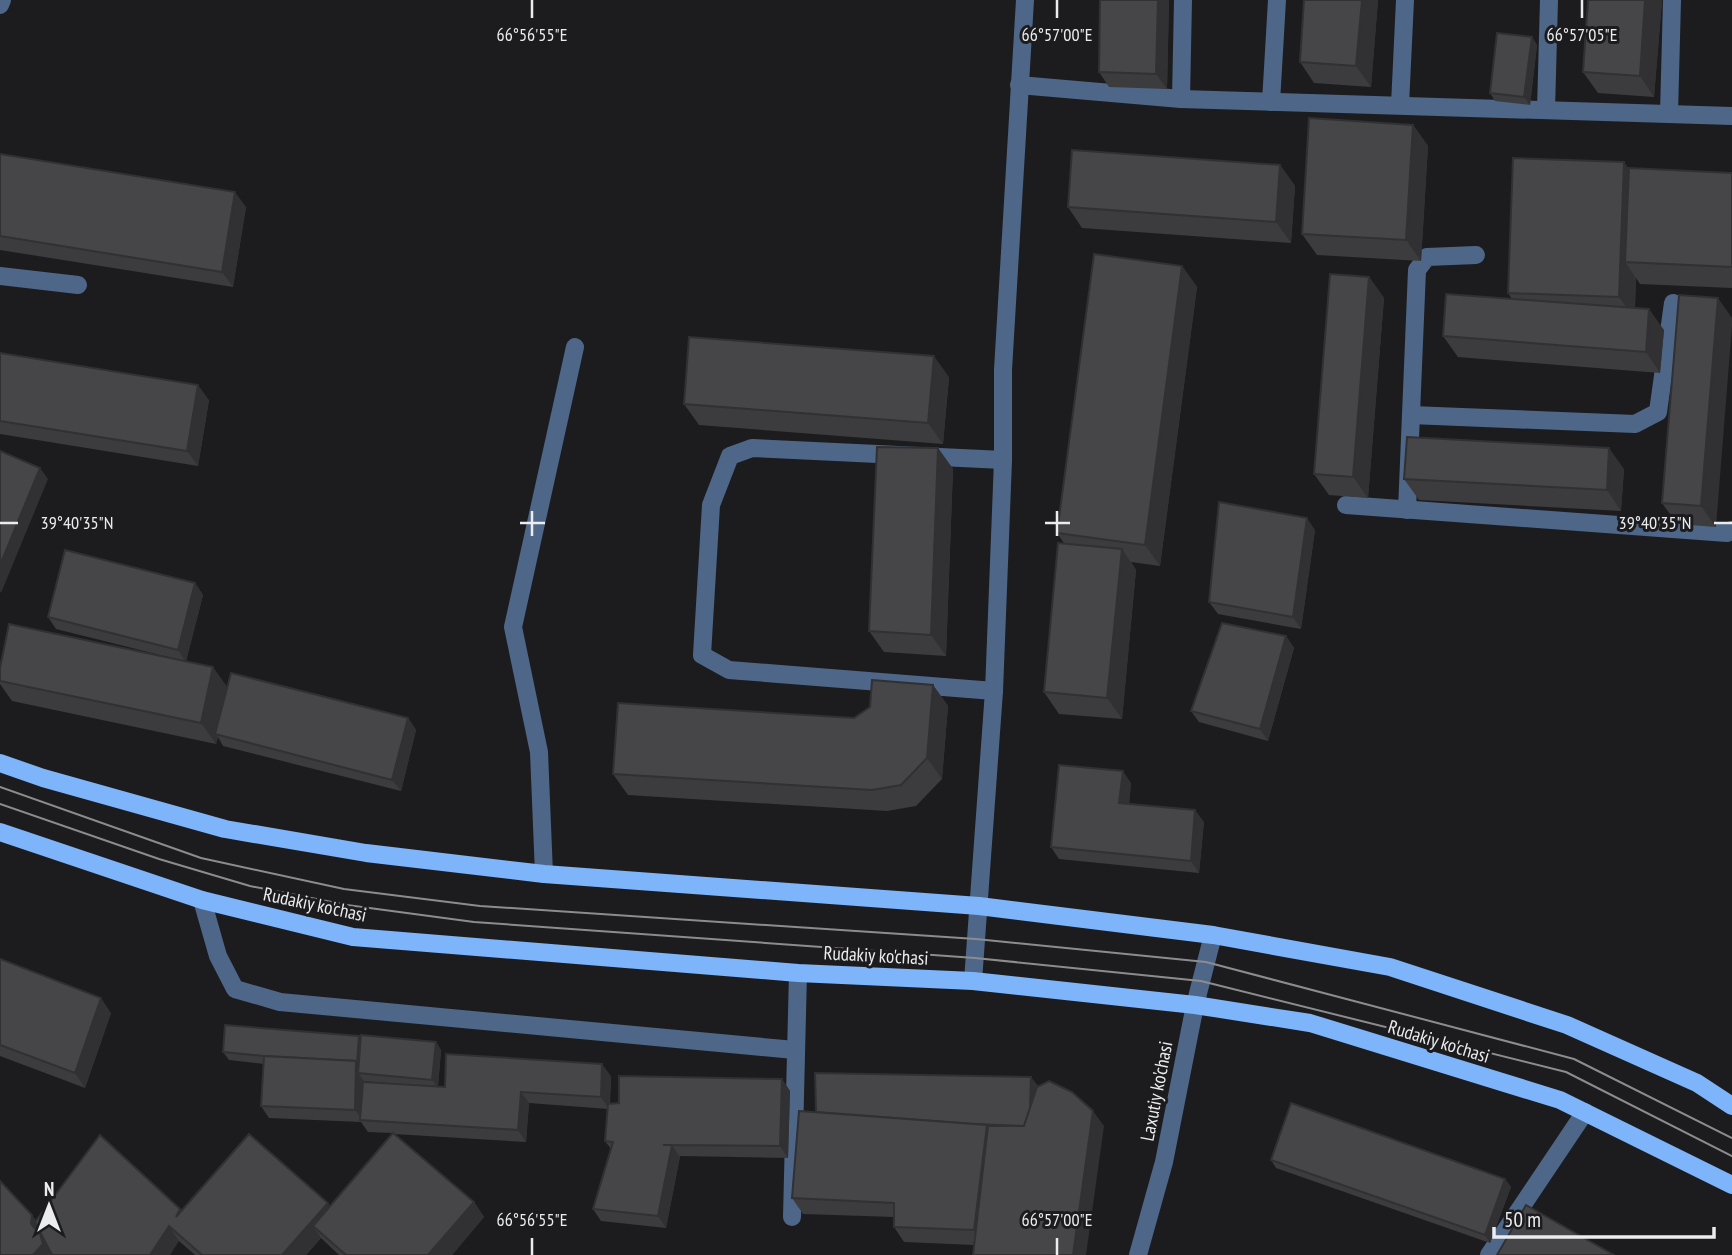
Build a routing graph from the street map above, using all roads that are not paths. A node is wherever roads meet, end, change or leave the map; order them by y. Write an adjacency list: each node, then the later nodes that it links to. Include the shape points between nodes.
1 (2, 0): 8 (street)
2 (1024, 0): 9 (street)
3 (1184, 0): 10 (street)
4 (1277, 0): 11 (street)
5 (1405, 0): 12 (street)
6 (1549, 0): 13 (street)
7 (1672, 0): 14 (street)
8 (0, 5)
9 (1019, 85): 10 (street); 22 (street, via 1003,370)
10 (1181, 99): 11 (street)
11 (1271, 102): 12 (street)
12 (1400, 105): 13 (street)
13 (1546, 110): 14 (street)
14 (1670, 114): 15 (street)
15 (1732, 116)
16 (1476, 255): 21 (street, via 1427,257 1417,270)
17 (0, 276): 18 (street)
18 (78, 285)
19 (1673, 303): 21 (street, via 1658,412 1635,424)
20 (575, 347): 29 (street, via 513,627 539,752)
21 (1411, 415): 24 (street)
22 (1003, 460): 26 (street); 26 (street, via 752,448 730,456 711,505 702,655 729,670)
23 (1346, 505): 24 (street)
24 (1407, 510): 25 (street)
25 (1732, 530)
26 (994, 691): 31 (street)
27 (0, 763): 29 (main road, via 225,828 366,853)
28 (0, 832): 30 (main road, Rudakiy ko'chasi)
29 (544, 874): 31 (main road)
30 (202, 900): 33 (main road, Rudakiy ko'chasi, via 353,937); 36 (street, via 218,956 235,989 281,1002)
31 (979, 906): 32 (main road); 34 (street)
32 (1213, 935): 35 (street, Laxutiy ko'chasi); 37 (main road, via 1390,967 1567,1025 1697,1083)
33 (798, 973): 34 (main road, Rudakiy ko'chasi); 36 (street)
34 (973, 981): 35 (main road, Rudakiy ko'chasi)
35 (1195, 1005): 38 (main road, Rudakiy ko'chasi, via 1310,1023 1560,1100); 41 (street, Laxutiy ko'chasi, via 1164,1162)
36 (795, 1050): 40 (street)
37 (1732, 1105)
38 (1585, 1112): 39 (main road, Rudakiy ko'chasi); 42 (street)
39 (1732, 1185)
40 (792, 1217)
41 (1138, 1255)
42 (1489, 1255)

